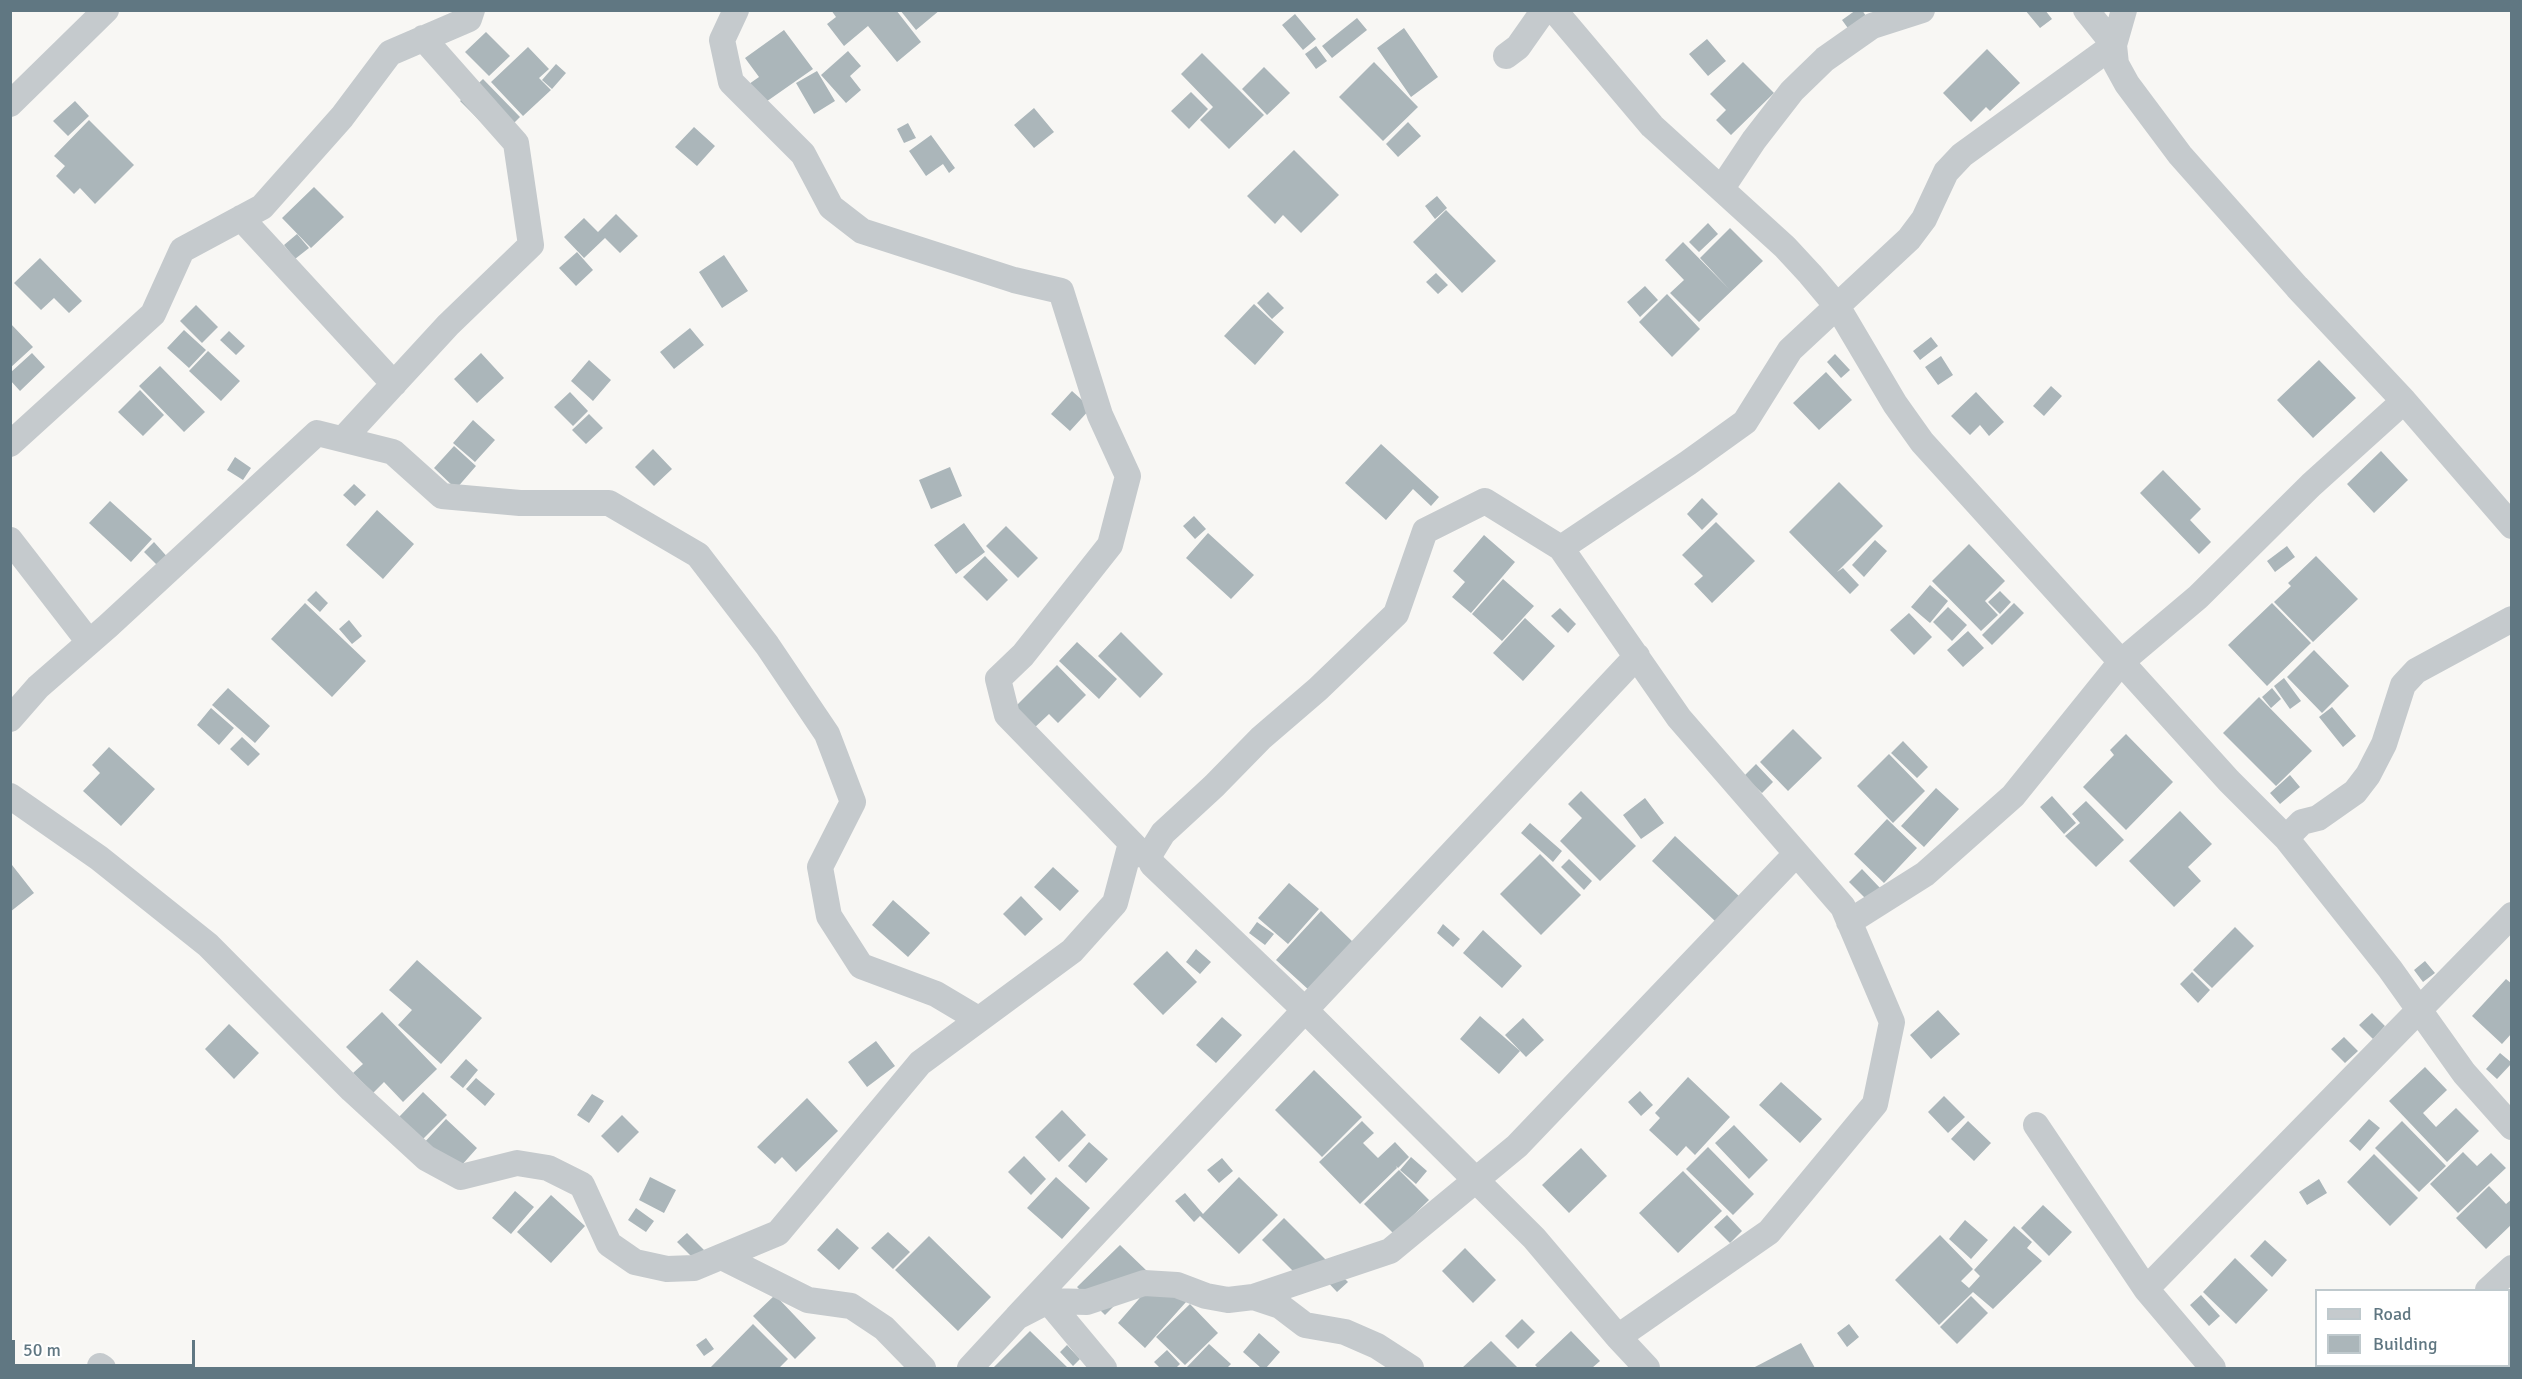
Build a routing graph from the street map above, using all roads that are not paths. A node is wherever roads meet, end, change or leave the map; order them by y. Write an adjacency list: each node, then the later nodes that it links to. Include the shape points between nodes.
1 (106, 10): 12 (street)
2 (472, 10): 9 (street, via 469,19)
3 (736, 10): 30 (street, via 722,39 731,82 803,154 831,207 862,231 1014,280 1062,291 1100,415 1128,476 1110,545 1023,655 998,679 1007,715)
4 (1544, 10): 11 (street)
5 (1554, 10): 13 (street, via 1652,126)
6 (1922, 10): 13 (street, via 1872,26 1825,59 1792,91)
7 (2086, 10): 10 (street)
8 (2124, 10): 10 (street)
9 (423, 39): 14 (street, via 390,53 342,117 262,207); 16 (street, via 516,143 531,244)
10 (2114, 45): 15 (street, via 1962,155 1946,172 1924,219 1909,239); 17 (street, via 2116,64 2127,84 2180,155)
11 (1506, 56)
12 (10, 104)
13 (1722, 188): 15 (street, via 1785,247)
14 (241, 218): 16 (street); 19 (street, via 182,250 153,314)
15 (1837, 306): 22 (street, via 1790,350 1745,422); 26 (street, via 1922,442)
16 (394, 384): 18 (street)
17 (2404, 401): 20 (street); 26 (street, via 2311,485 2198,597)
18 (343, 439): 24 (street, via 317,433); 37 (street, via 393,452 442,496 520,503 609,503 698,555 767,645 827,734 853,802 820,867 829,916 861,966 936,994)
19 (10, 444)
20 (2511, 526)
21 (10, 540): 24 (street)
22 (1561, 548): 25 (street); 32 (street, via 1485,501 1425,531 1396,614 1163,833 1150,854)
23 (2511, 620): 29 (street, via 2416,671 2403,684 2385,744 2355,792 2318,818 2302,822)
24 (89, 642): 27 (street)
25 (1637, 656): 31 (street, via 1679,718); 35 (street)
26 (2121, 662): 29 (street); 34 (street, via 2013,796 1925,874)
27 (10, 718)
28 (10, 796): 41 (street, via 99,858 208,945 352,1090 426,1158 460,1177 517,1163 549,1168 582,1185 609,1244 635,1262 667,1269 694,1268)
29 (2286, 838): 36 (street)
30 (1131, 843): 32 (street); 37 (street, via 1115,903 1072,951)
31 (1796, 854): 34 (street, via 1843,907); 40 (street, via 1517,1146)
32 (1152, 864): 35 (street)
33 (2511, 915): 36 (street)
34 (1849, 922): 48 (street, via 1892,1022 1875,1104 1769,1232)
35 (1305, 1010): 40 (street); 47 (street)
36 (2420, 1010): 39 (street, via 2464,1073); 43 (street)
37 (978, 1019): 41 (street, via 920,1063 778,1233)
38 (2036, 1125): 43 (street)
39 (2511, 1127)
40 (1475, 1181): 45 (street, via 1390,1251); 48 (street, via 1534,1238)
41 (722, 1257): 49 (street, via 808,1300 851,1306 884,1328)
42 (2511, 1268): 44 (street)
43 (2146, 1289): 54 (street)
44 (2489, 1289)
45 (1253, 1297): 46 (street, via 1228,1300 1177,1285 1144,1283 1087,1302); 52 (street, via 1280,1306 1305,1325 1345,1332 1377,1346)
46 (1048, 1300): 47 (street); 51 (street)
47 (1017, 1317): 50 (street)
48 (1618, 1337): 53 (street)
49 (923, 1368)
50 (970, 1368)
51 (1104, 1368)
52 (1411, 1368)
53 (1647, 1368)
54 (2213, 1368)

